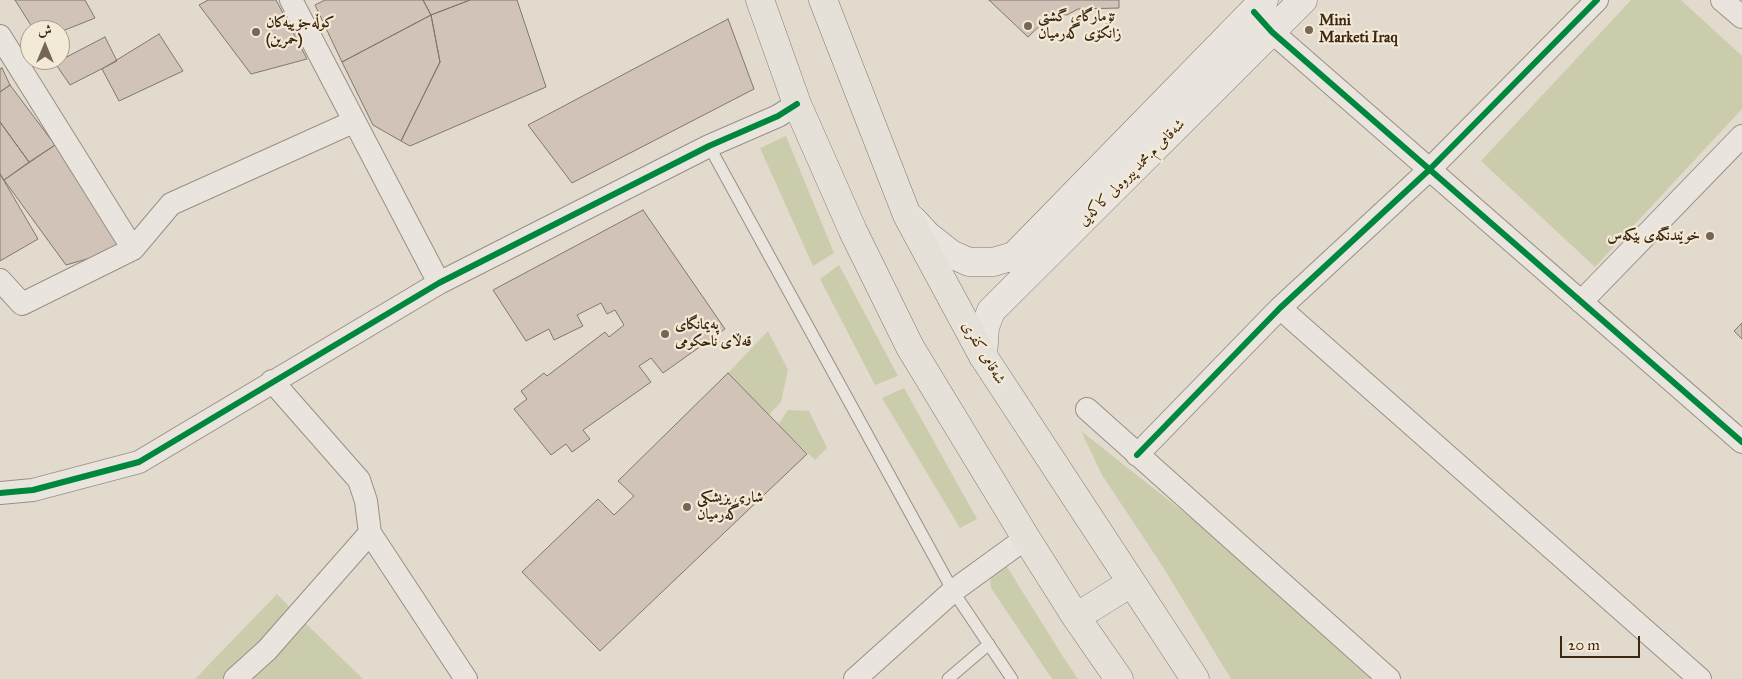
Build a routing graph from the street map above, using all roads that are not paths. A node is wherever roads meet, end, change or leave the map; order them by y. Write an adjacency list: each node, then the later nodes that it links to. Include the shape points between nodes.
1 (291, 0): 12 (street)
2 (760, 0): 11 (highway)
3 (823, 0): 16 (highway, شەقامی کفری)
4 (1303, 0): 9 (street, شەقامی م.محمد پیروەلی کاکەیی)
5 (1597, 0): 15 (street)
6 (1722, 0): 8 (street)
7 (1259, 6): 9 (street); 16 (street, شەقامی م.محمد پیروەلی کاکەیی, via 1014,256 993,262 969,262 951,254)
8 (1742, 17)
9 (1272, 32): 15 (street); 22 (street, شەقامی م.محمد پیروەلی کاکەیی, via 992,311 985,327)
10 (0, 36): 17 (street)
11 (797, 104): 14 (street, via 778,116); 29 (highway, via 853,232 910,347)
12 (353, 122): 17 (street, via 171,204); 19 (street)
13 (1742, 136): 20 (street)
14 (709, 146): 19 (street); 31 (lane)
15 (1429, 170): 20 (street); 21 (street)
16 (907, 214): 22 (highway, شەقامی کفری)
17 (133, 249): 18 (street, via 22,304)
18 (0, 280)
19 (439, 283): 23 (street)
20 (1581, 302): 25 (street)
21 (1280, 308): 26 (street); 42 (street)
22 (983, 356): 30 (highway, شەقامی کفری)
23 (272, 381): 27 (street, via 138,462 33,490); 28 (street, via 359,480 366,501)
24 (1087, 409): 26 (street)
25 (1742, 442)
26 (1137, 455): 41 (street)
27 (0, 493)
28 (370, 533): 34 (street, via 267,650); 35 (street)
29 (1026, 538): 31 (street); 32 (highway)
30 (1131, 583): 32 (highway); 40 (highway, شەقامی کفری)
31 (953, 591): 33 (lane); 36 (street)
32 (1076, 617): 39 (highway)
33 (988, 644): 37 (lane); 38 (lane)
34 (235, 679)
35 (466, 679)
36 (855, 679)
37 (948, 679)
38 (1012, 679)
39 (1119, 679)
40 (1195, 679)
41 (1389, 679)
42 (1700, 679)

